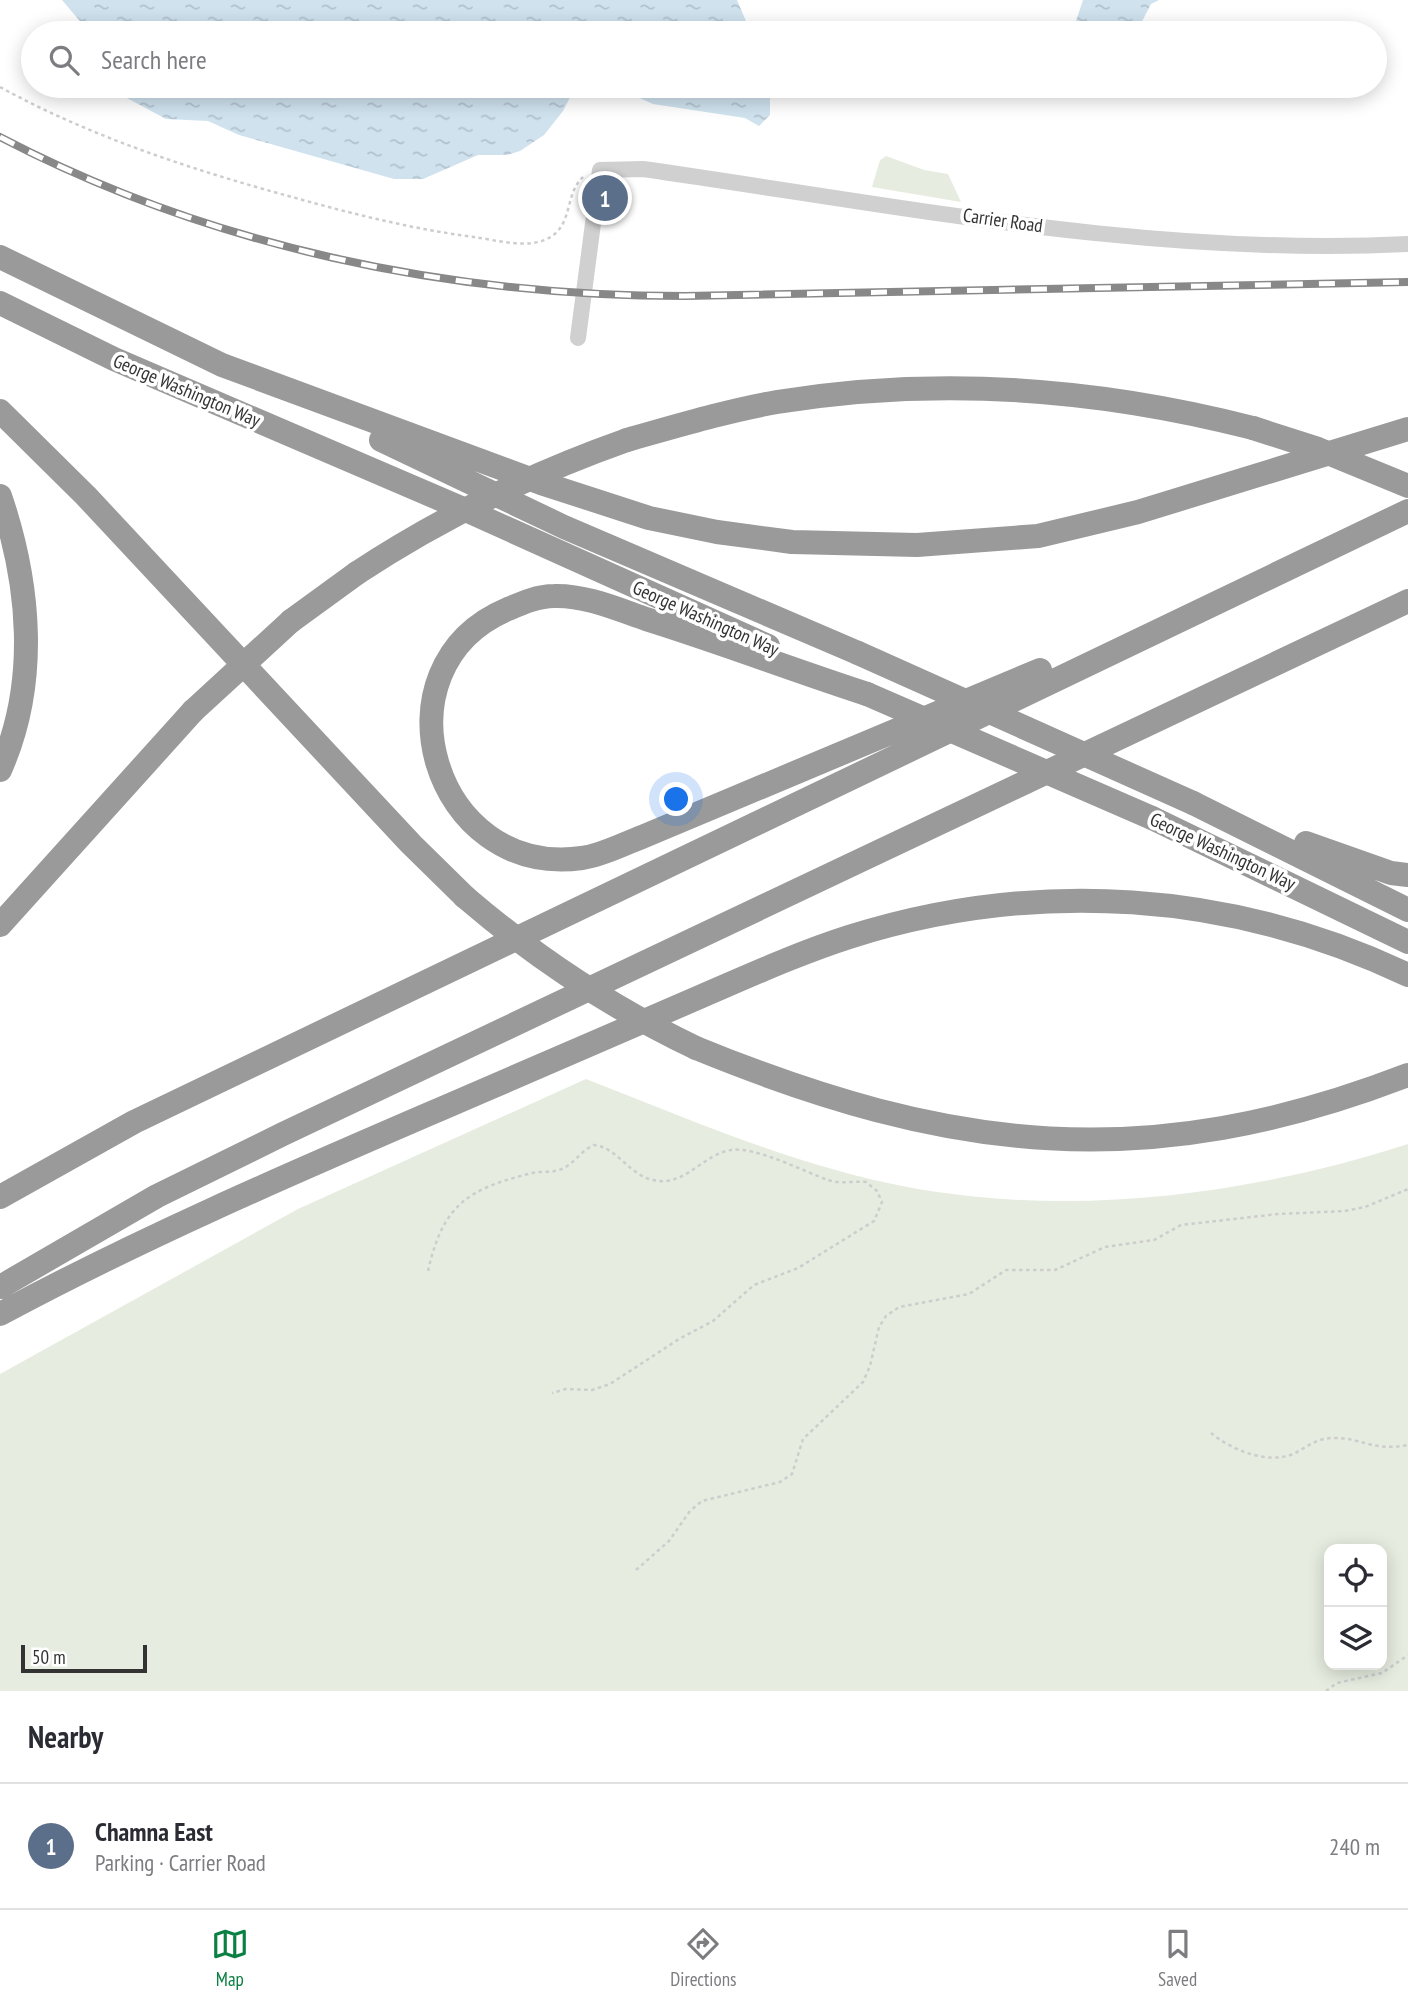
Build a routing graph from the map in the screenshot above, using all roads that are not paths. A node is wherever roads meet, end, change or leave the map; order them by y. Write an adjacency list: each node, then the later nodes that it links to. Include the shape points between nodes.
1 (1408, 244): 4 (street, Carrier Road, via 1303,248 1182,242 643,169 600,170)
2 (0, 257): 5 (highway)
3 (0, 303): 15 (highway, George Washington Way, via 114,359 468,511)
4 (578, 338)
5 (222, 365): 7 (highway, via 591,501 649,518 792,542 917,545 1038,536 1138,512); 17 (highway, George Washington Way, bridge, via 564,527)
6 (0, 411): 23 (highway, bridge, via 465,897 587,990 696,1048 809,1091 891,1115 1003,1136 1069,1140 1123,1140 1230,1128 1327,1105)
7 (1408, 429)
8 (1408, 486): 20 (highway, bridge, via 1253,428 1154,405 1035,390 860,391 776,402 627,440 505,488 429,528 291,621 193,711)
9 (0, 496): 16 (highway, via 23,578 26,643 19,703)
10 (1408, 511): 12 (highway)
11 (1408, 601): 14 (highway)
12 (1208, 607): 15 (highway, via 1091,649 582,858 544,858 520,852 476,827 448,792 431,740 436,692 444,669 475,629 525,601 554,596 608,607); 24 (highway, via 134,1122)
13 (1408, 621): 14 (highway)
14 (1250, 677): 25 (highway, via 283,1134 157,1196)
15 (867, 694): 21 (highway, George Washington Way, bridge, via 1152,818)
16 (0, 770)
17 (1197, 804): 18 (highway, via 1391,873); 19 (highway, George Washington Way)
18 (1408, 875)
19 (1408, 910)
20 (0, 925)
21 (1408, 942)
22 (1408, 975): 26 (highway, via 1270,924 1152,902 1053,900 956,910 908,921 806,952 283,1177)
23 (1408, 1075)
24 (0, 1197)
25 (0, 1287)
26 (0, 1314)

